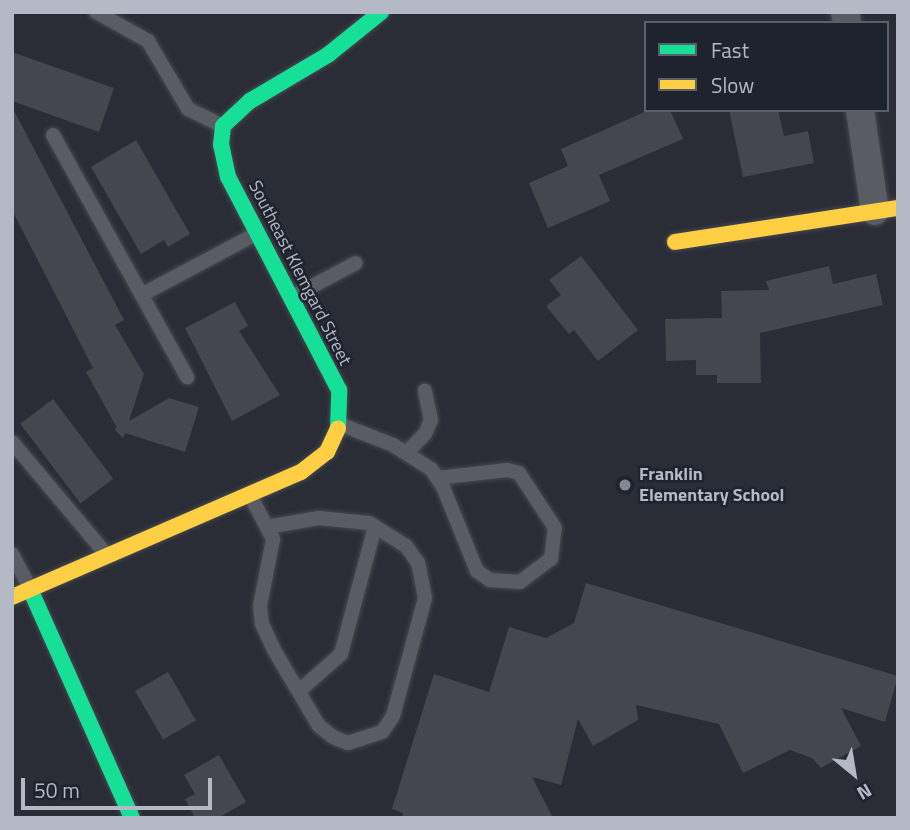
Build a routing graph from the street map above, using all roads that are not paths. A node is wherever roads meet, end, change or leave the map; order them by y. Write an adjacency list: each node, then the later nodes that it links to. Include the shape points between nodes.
1 (96, 12): 4 (lane, via 148,41 188,109)
2 (381, 12): 4 (street, via 329,54 250,101)
3 (861, 112): 6 (street)
4 (223, 126): 7 (street, Southeast Klemgard Street, via 220,145 228,177)
5 (53, 135): 10 (lane)
6 (887, 210): 8 (street)
7 (258, 233): 10 (lane); 11 (street, Southeast Klemgard Street)
8 (675, 242)
9 (356, 263): 11 (lane)
10 (143, 295): 12 (lane)
11 (291, 298): 14 (street, Southeast Klemgard Street, via 339,390)
12 (187, 377)
13 (425, 391): 16 (lane, via 431,420 425,434)
14 (340, 424): 16 (lane); 18 (street, via 327,452 301,472)
15 (12, 442): 22 (lane)
16 (407, 452): 17 (lane)
17 (437, 478): 17 (lane, via 477,571 490,580 520,582 551,559 555,528 519,473 508,470)
18 (250, 495): 20 (lane); 22 (street)
19 (375, 526): 20 (lane, via 331,518); 25 (lane, via 341,654); 25 (lane, via 406,546 424,580 425,598 393,716 382,732 348,743 319,726)
20 (267, 527): 25 (lane, via 273,539 260,606 262,624)
21 (12, 554): 23 (lane)
22 (107, 555): 23 (street)
23 (30, 589): 24 (street); 26 (street)
24 (12, 597)
25 (299, 691)
26 (132, 818)

